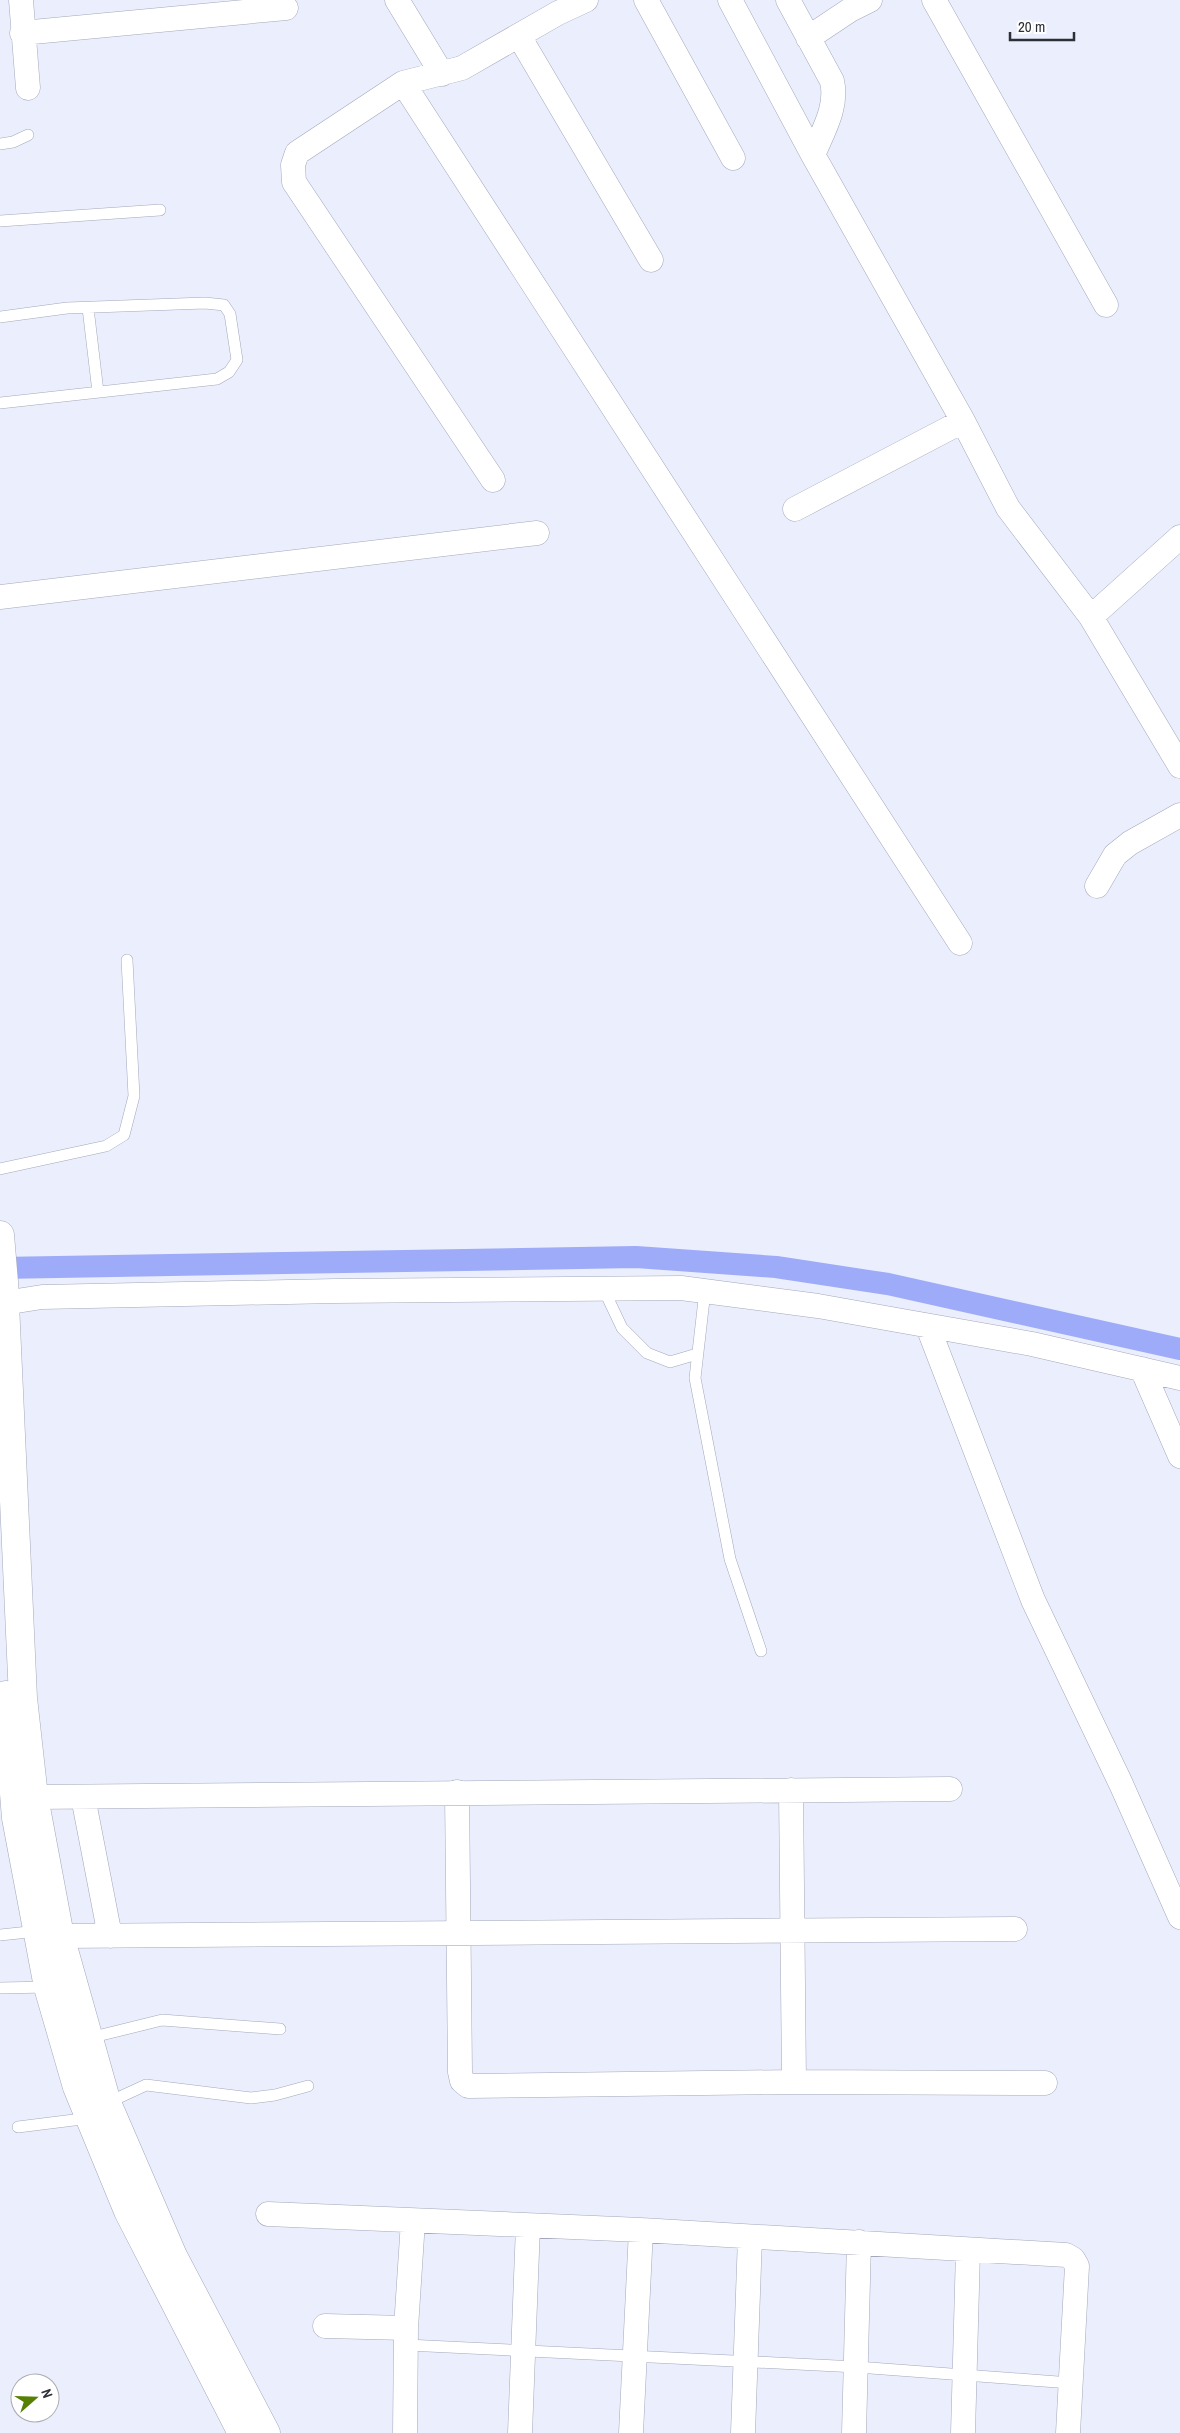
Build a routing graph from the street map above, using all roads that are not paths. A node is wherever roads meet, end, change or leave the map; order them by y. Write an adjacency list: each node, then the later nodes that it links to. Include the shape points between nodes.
1 (21, 0): 11 (street)
2 (397, 0): 14 (street)
3 (586, 0): 9 (street)
4 (646, 0): 20 (street)
5 (730, 0): 19 (street)
6 (788, 0): 13 (street)
7 (870, 0): 13 (street)
8 (934, 0): 24 (street)
9 (554, 7): 12 (street)
10 (286, 8): 11 (street)
11 (22, 33): 16 (street)
12 (519, 36): 14 (street, via 462,68); 23 (street)
13 (808, 38): 19 (street, via 832,81 835,94)
14 (442, 74): 15 (street)
15 (403, 83): 30 (street, via 297,153 294,182); 39 (street)
16 (28, 88)
17 (28, 135): 18 (lane)
18 (0, 144)
19 (813, 155): 29 (street)
20 (732, 158)
21 (160, 210): 22 (lane)
22 (0, 222)
23 (651, 260)
24 (1106, 305)
25 (88, 308): 26 (lane); 27 (lane); 27 (lane, via 224,305 230,314 234,332 237,360 229,372 217,379)
26 (0, 317)
27 (98, 392): 28 (lane)
28 (0, 403)
29 (963, 421): 31 (street); 35 (street, via 1008,508)
30 (493, 480)
31 (795, 508)
32 (537, 533): 34 (street)
33 (1180, 537): 35 (street)
34 (0, 597)
35 (1092, 617): 36 (street)
36 (1180, 766)
37 (1180, 815): 38 (street, via 1115,855)
38 (1097, 886)
39 (960, 943)
40 (127, 960): 41 (lane, via 134,1096 124,1135 106,1146)
41 (0, 1169)
42 (2, 1276): 43 (street, via 42,1297); 55 (street, via 23,1698)
43 (604, 1290): 44 (street, via 681,1288); 46 (lane, via 622,1328 647,1353 670,1362)
44 (705, 1291): 45 (street, via 818,1306); 46 (lane)
45 (928, 1326): 47 (street, via 1032,1344); 58 (street, via 1033,1600)
46 (697, 1354): 51 (lane, via 695,1378 730,1559)
47 (1142, 1370): 48 (street); 49 (street)
48 (1180, 1378)
49 (1180, 1456)
50 (0, 1571): 52 (street)
51 (761, 1651)
52 (3, 1694): 55 (street)
53 (950, 1789): 54 (street)
54 (791, 1790): 56 (street); 60 (street)
55 (16, 1792): 57 (street); 61 (street)
56 (457, 1792): 57 (street); 62 (street)
57 (83, 1797): 64 (street)
58 (1180, 1917)
59 (1015, 1929): 60 (street)
60 (793, 1931): 62 (street); 69 (street)
61 (49, 1934): 63 (lane); 64 (street); 65 (street); 68 (street)
62 (457, 1934): 64 (street); 69 (street, via 460,2072 462,2081 468,2086)
63 (0, 1935)
64 (110, 1936)
65 (48, 1987): 66 (lane); 72 (street, via 77,2087)
66 (0, 1988)
67 (280, 2029): 68 (lane, via 162,2020)
68 (87, 2039): 72 (street)
69 (794, 2082): 70 (street)
70 (1045, 2083)
71 (308, 2086): 72 (lane, via 251,2098 146,2085)
72 (98, 2111): 73 (lane); 89 (street, via 128,2211); 90 (street)
73 (18, 2127)
74 (268, 2214): 75 (street)
75 (413, 2221): 76 (street); 82 (street)
76 (528, 2226): 77 (street); 83 (street)
77 (641, 2230): 78 (street); 84 (street)
78 (750, 2237): 79 (street); 85 (street)
79 (859, 2242): 80 (street); 86 (street)
80 (968, 2251): 87 (street); 88 (street, via 1066,2255 1073,2259 1077,2266)
81 (325, 2326): 82 (street)
82 (406, 2337): 83 (lane); 91 (street)
83 (524, 2351): 84 (lane); 92 (street)
84 (635, 2355): 85 (lane); 93 (street)
85 (745, 2361): 86 (lane); 94 (street)
86 (857, 2367): 87 (lane); 95 (street)
87 (964, 2375): 88 (lane); 96 (street)
88 (1071, 2383): 97 (street)
89 (242, 2433)
90 (266, 2433)
91 (405, 2433)
92 (520, 2433)
93 (631, 2433)
94 (743, 2433)
95 (854, 2433)
96 (963, 2433)
97 (1068, 2433)

